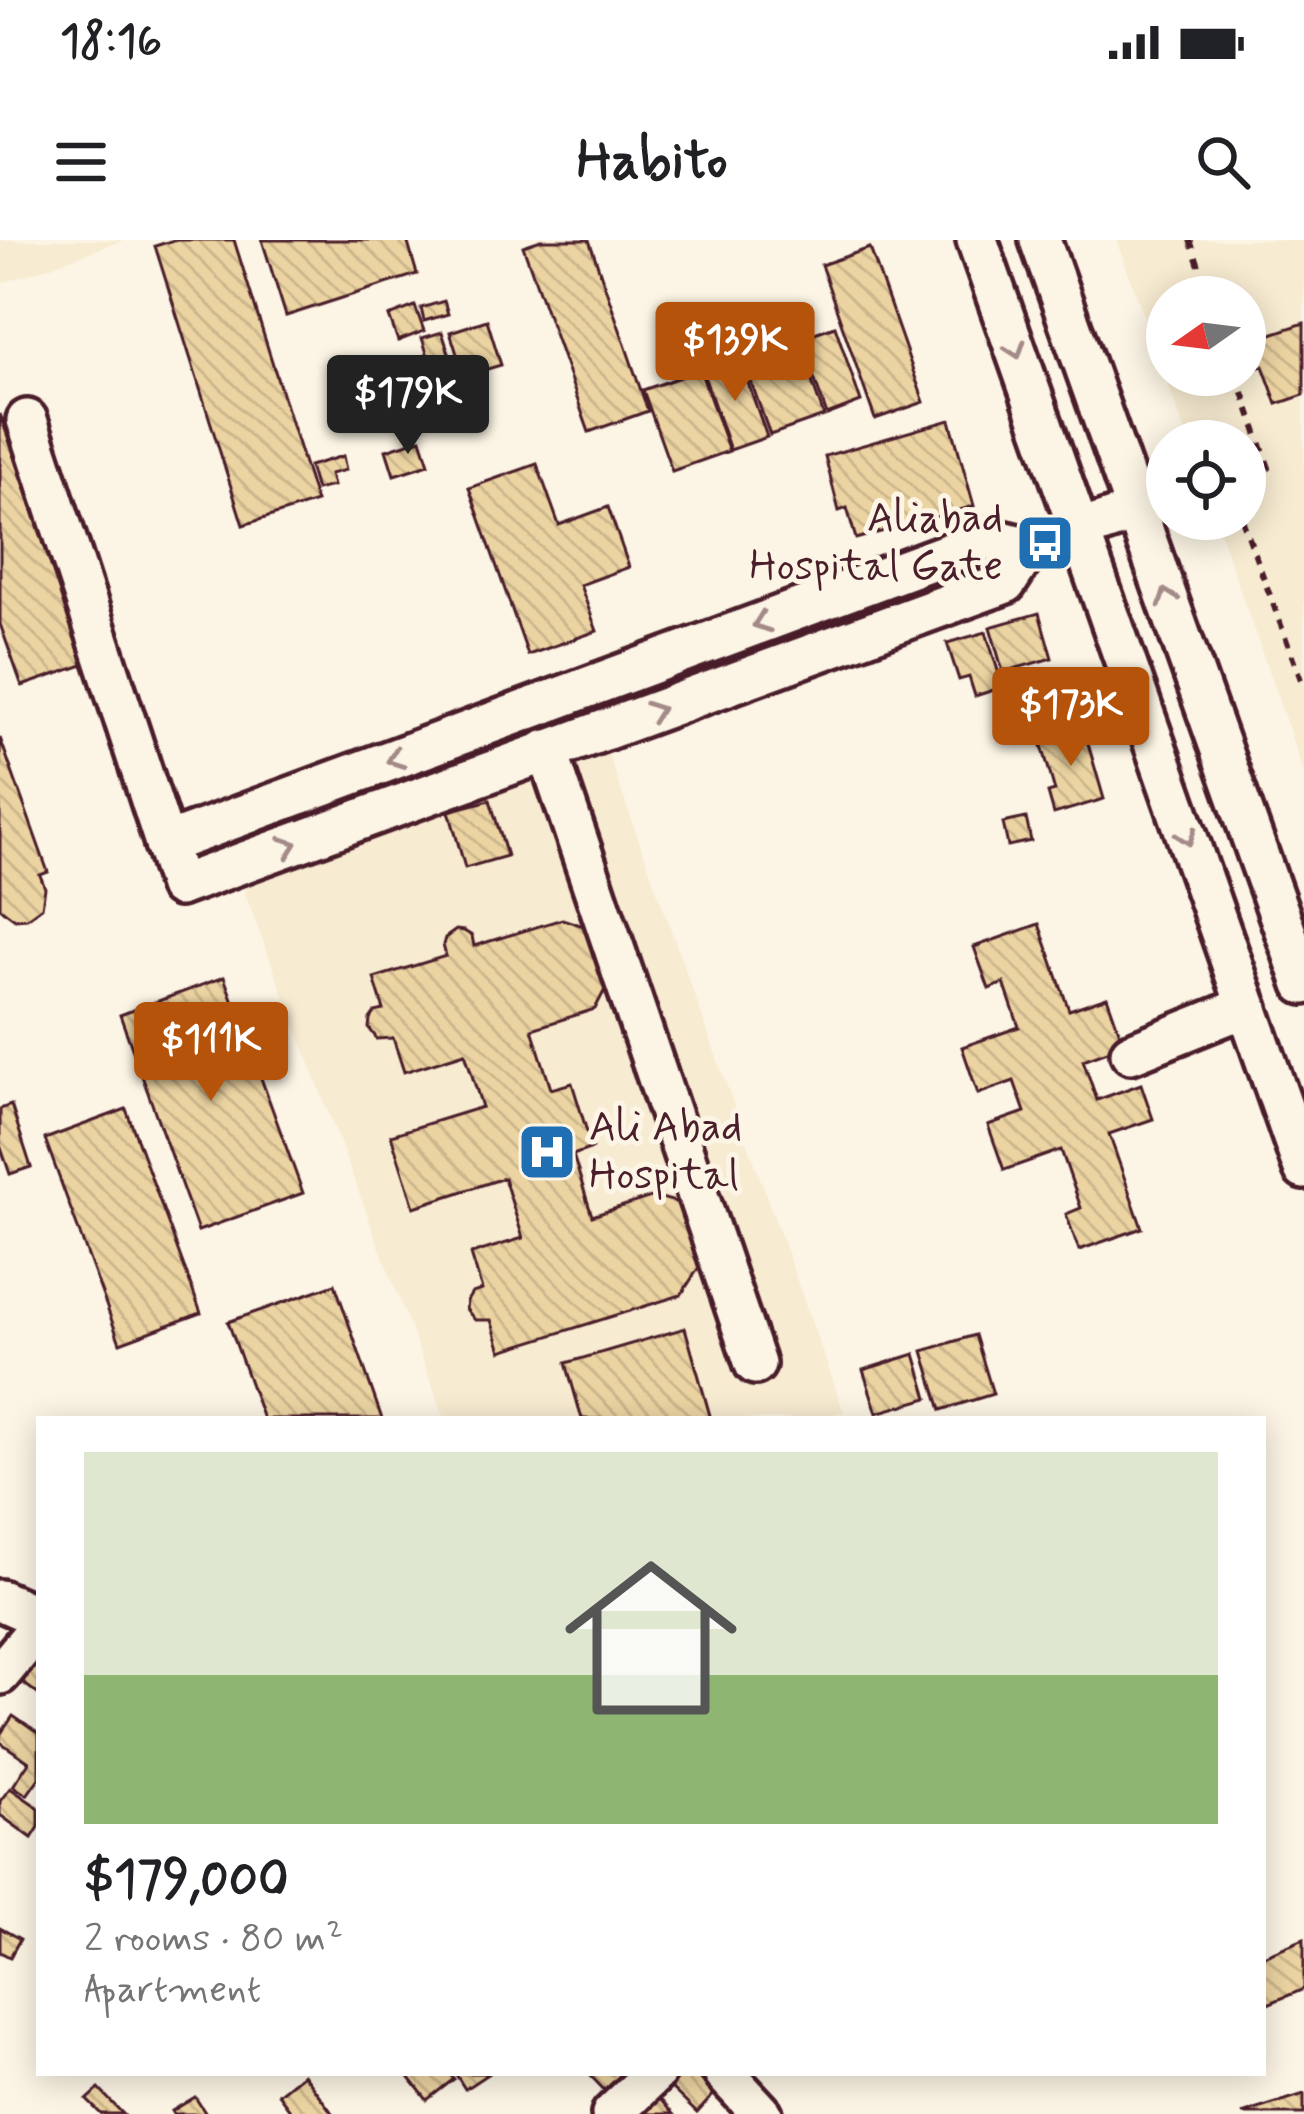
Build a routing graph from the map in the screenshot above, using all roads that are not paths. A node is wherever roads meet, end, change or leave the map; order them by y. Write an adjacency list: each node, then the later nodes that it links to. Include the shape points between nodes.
1 (1041, 240): 2 (street); 4 (street)
2 (981, 251): 5 (street, one-way to 5)
3 (27, 420): 8 (street)
4 (1136, 511): 5 (street); 9 (street, one-way to 4)
5 (1079, 530): 6 (street); 10 (street, one-way to 10)
6 (1029, 548): 7 (street, one-way to 6, via 1006,583); 8 (street, one-way to 8, via 990,538)
7 (547, 751): 8 (street, one-way to 7, via 179,886); 13 (street)
8 (165, 844)
9 (1304, 984)
10 (1248, 1010): 11 (street); 12 (street)
11 (1131, 1053)
12 (1304, 1169)
13 (754, 1364)
14 (0, 1600): 15 (street)
15 (36, 1616)
16 (36, 1631): 17 (street)
17 (0, 1674)
18 (652, 2076): 20 (street)
19 (727, 2076): 21 (street)
20 (612, 2114)
21 (762, 2114)

